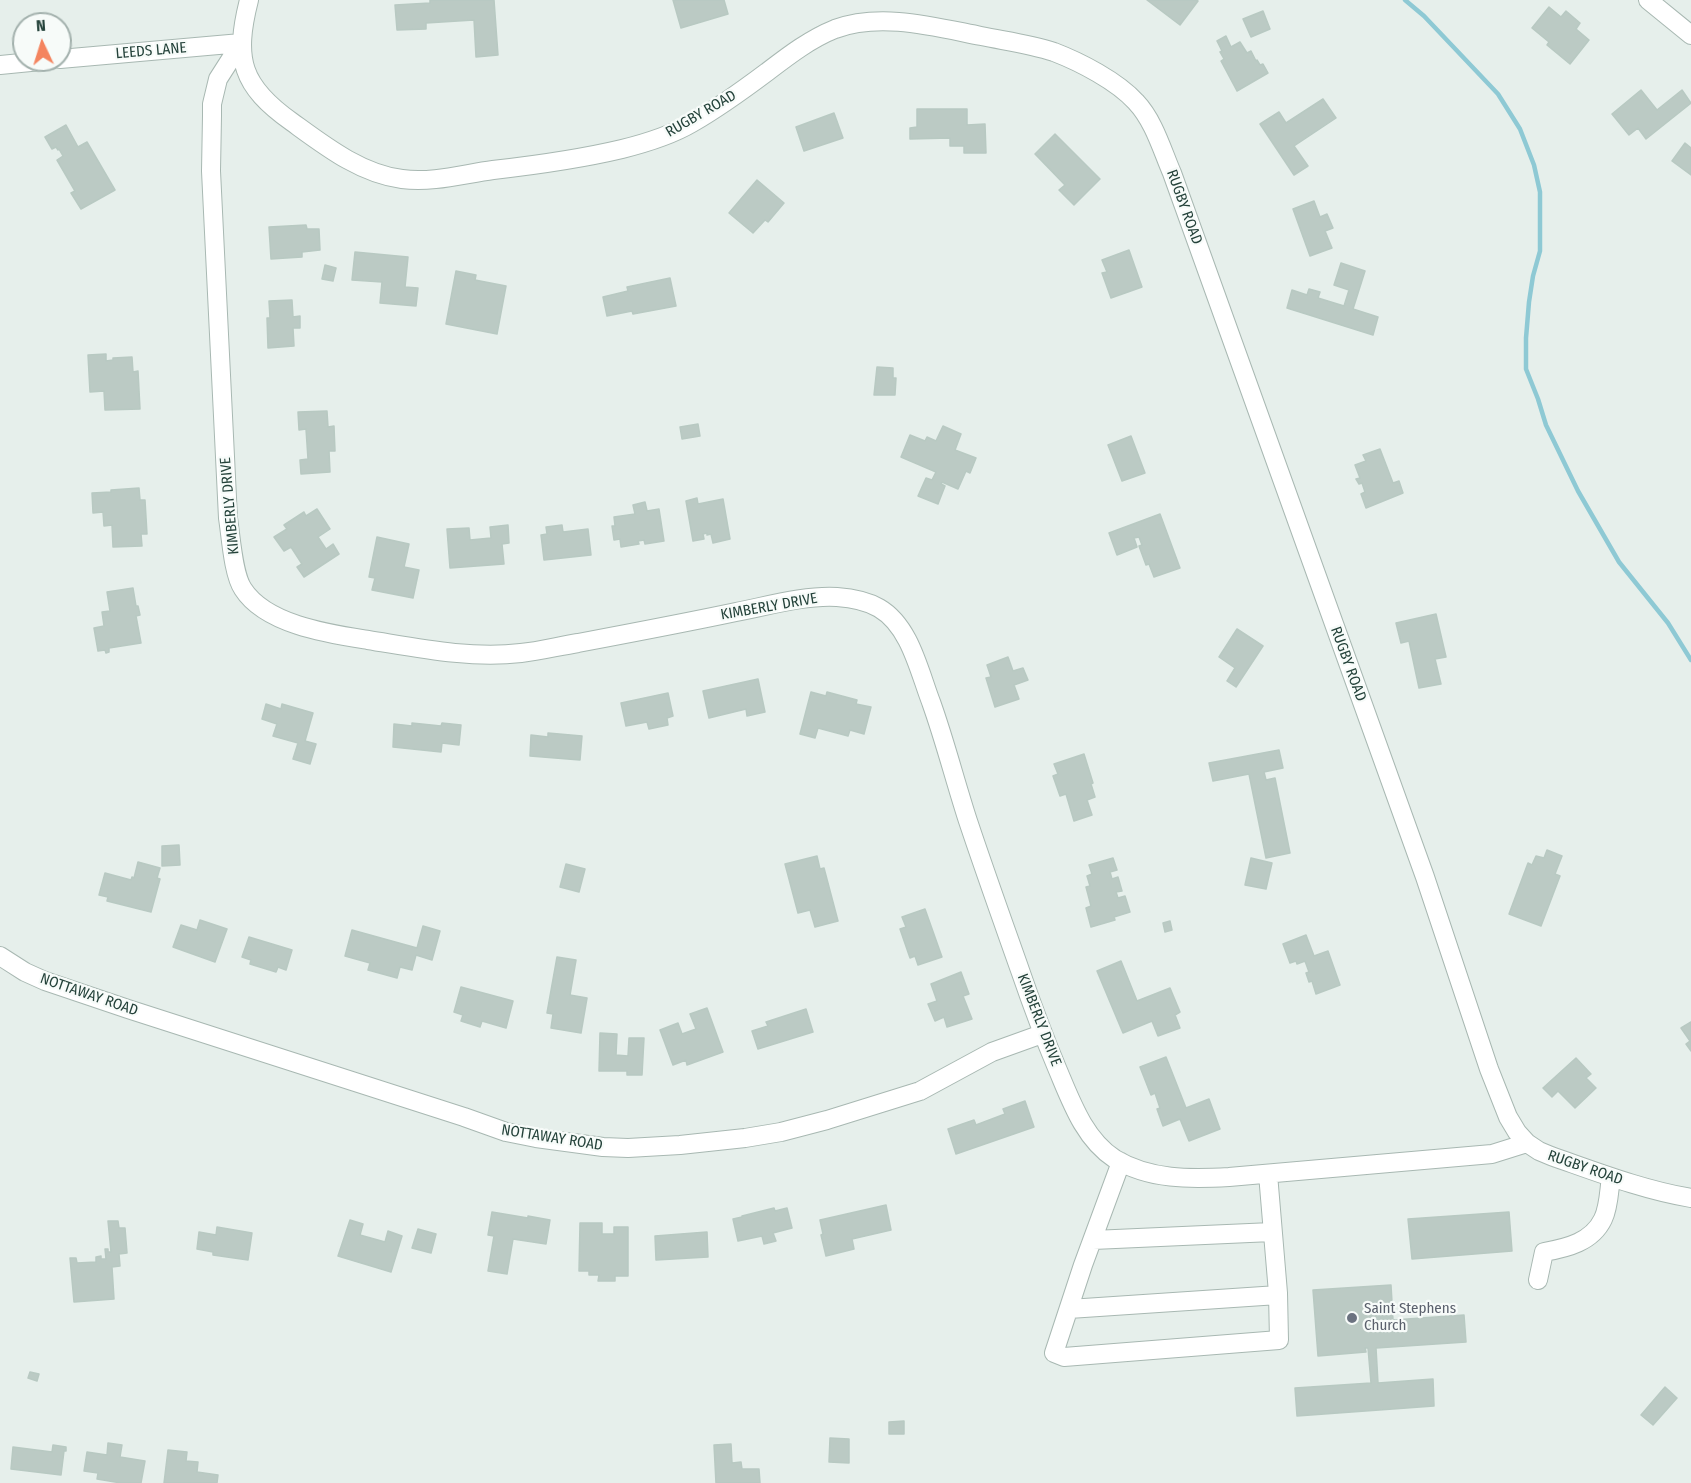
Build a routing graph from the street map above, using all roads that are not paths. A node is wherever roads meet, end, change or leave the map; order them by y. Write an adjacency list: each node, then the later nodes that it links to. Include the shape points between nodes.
1 (249, 0): 4 (street, RUGBY ROAD)
2 (1648, 0): 3 (street)
3 (1691, 35)
4 (241, 43): 5 (street, LEEDS LANE); 7 (street, KIMBERLY DRIVE, via 218,79 212,104 211,171 228,518 241,587 257,606 292,623 344,636 482,655 519,653 630,634 798,599 836,597 864,601 880,609 907,638); 8 (street, RUGBY ROAD, via 243,66 250,80 275,110 345,158 402,179 449,178 535,166 650,142 692,123 822,35 855,24 900,22 1054,52 1093,70 1134,100 1157,137 1172,173 1425,878 1489,1069 1509,1117)
5 (72, 58)
6 (0, 956): 7 (street, NOTTAWAY ROAD, via 45,981 483,1125 536,1138 603,1147 680,1145 793,1129 920,1091 992,1052)
7 (1042, 1034): 9 (street, KIMBERLY DRIVE, via 1085,1127 1095,1141)
8 (1527, 1143): 10 (street, KIMBERLY DRIVE, via 1492,1154); 11 (street, RUGBY ROAD, via 1551,1156)
9 (1121, 1162): 10 (street, KIMBERLY DRIVE, via 1167,1177 1191,1179); 14 (street)
10 (1268, 1174): 13 (street)
11 (1611, 1177): 12 (street, RUGBY ROAD); 15 (street, via 1604,1218 1591,1236 1566,1249 1544,1252)
12 (1691, 1198)
13 (1272, 1232): 14 (street); 16 (street)
14 (1093, 1240): 17 (street)
15 (1538, 1280)
16 (1278, 1295): 17 (street); 17 (street, via 1279,1340 1064,1357 1054,1353)
17 (1069, 1310)

